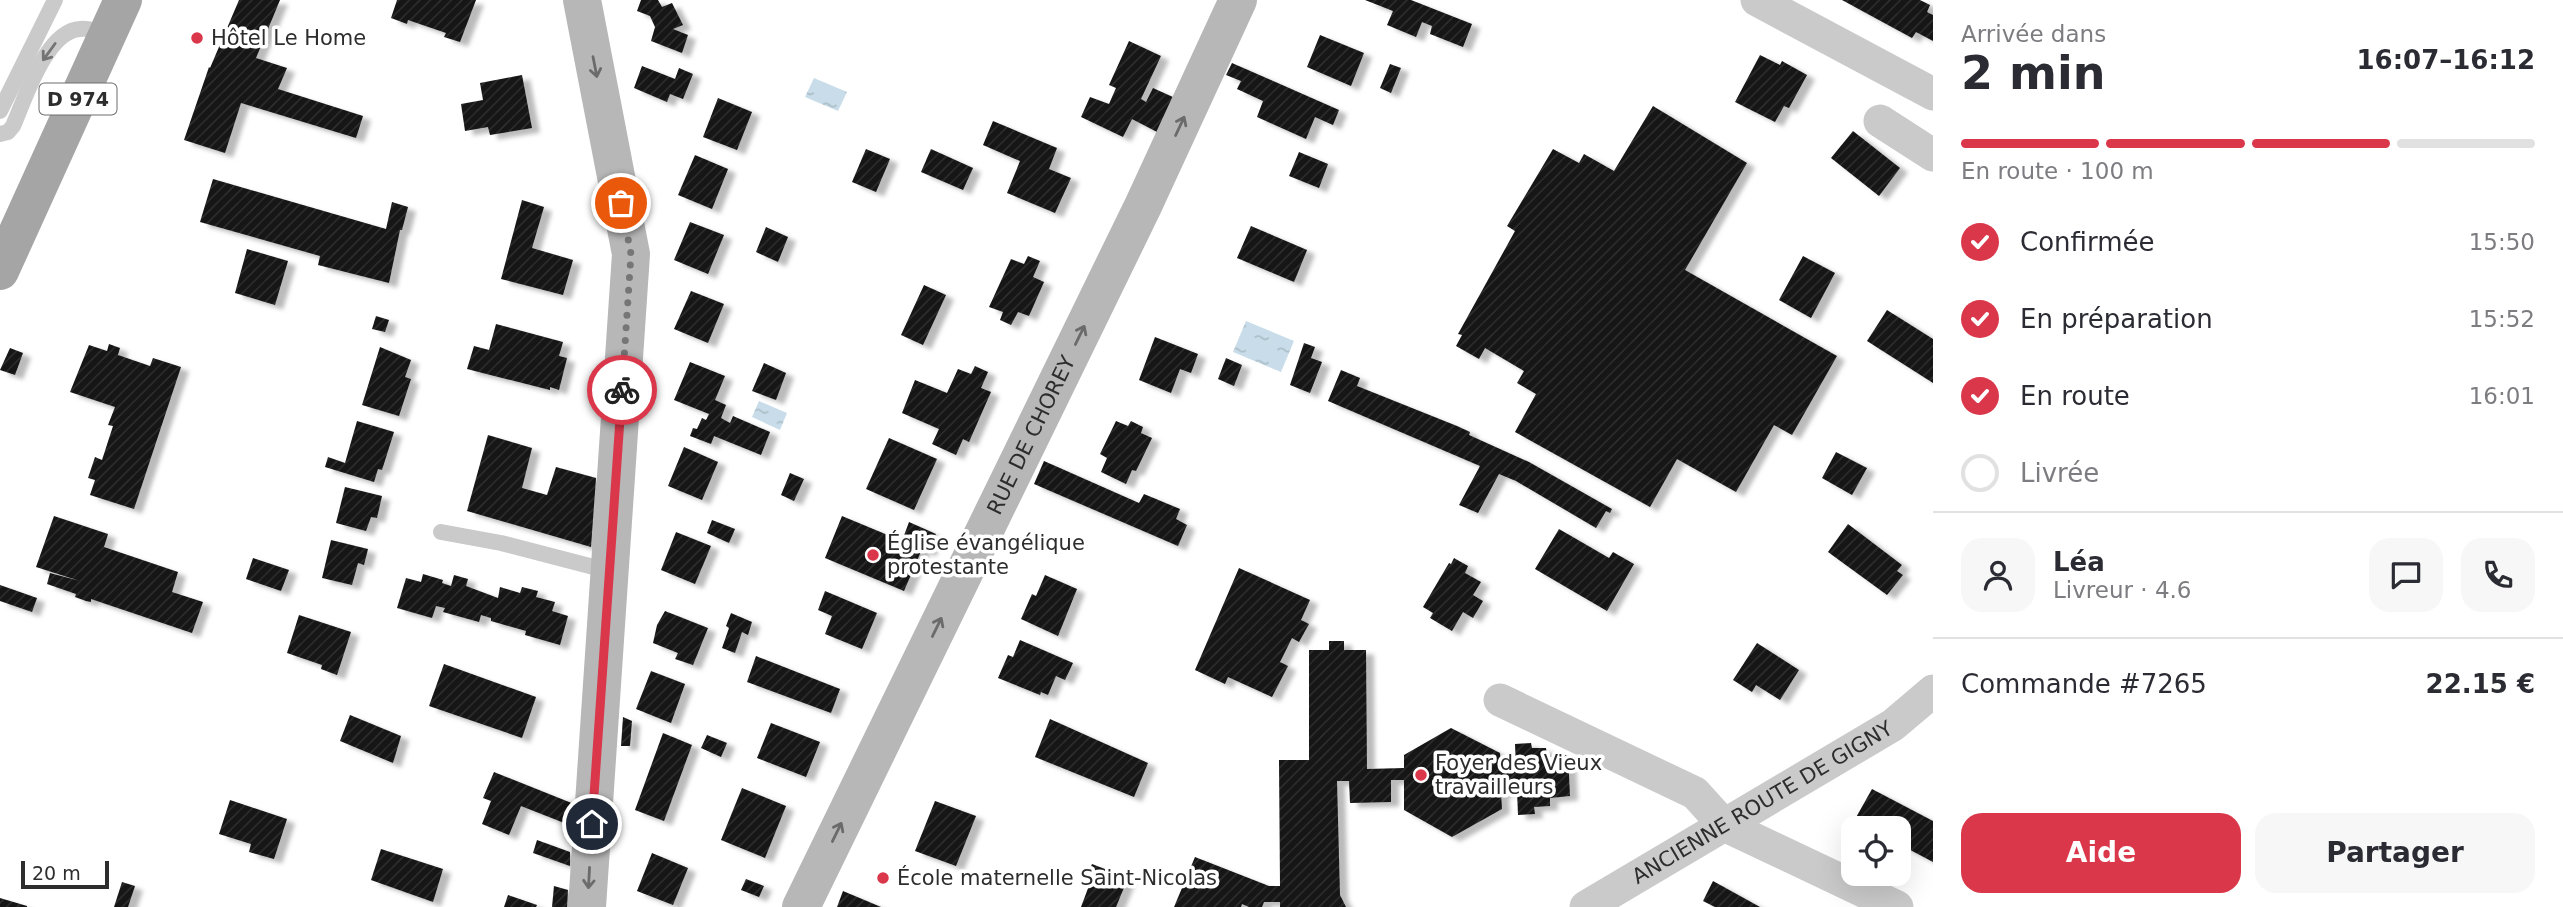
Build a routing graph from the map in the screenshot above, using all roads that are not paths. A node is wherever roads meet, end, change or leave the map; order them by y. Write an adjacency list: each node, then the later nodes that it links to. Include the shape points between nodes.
1 (55, 0): 8 (lane)
2 (123, 0): 6 (main road, D 974)
3 (582, 0): 14 (street, one-way to 14, via 631,254)
4 (1238, 0): 19 (street, RUE DE CHOREY, one-way to 4, via 1138,217)
5 (1757, 0): 7 (street)
6 (107, 35): 10 (lane, one-way to 10, via 78,29 49,49 13,126); 12 (main road, D 974)
7 (1933, 94)
8 (0, 111)
9 (1880, 121): 11 (street)
10 (0, 134)
11 (1932, 151)
12 (0, 271)
13 (441, 532): 14 (lane)
14 (609, 571): 18 (street, one-way to 18)
15 (1933, 691): 17 (street, ANCIENNE ROUTE DE GIGNY, via 1893,725)
16 (1500, 700): 17 (street, via 1695,793)
17 (1724, 825): 20 (street, ANCIENNE ROUTE DE GIGNY); 21 (street)
18 (587, 907)
19 (801, 907)
20 (1586, 907)
21 (1897, 907)

